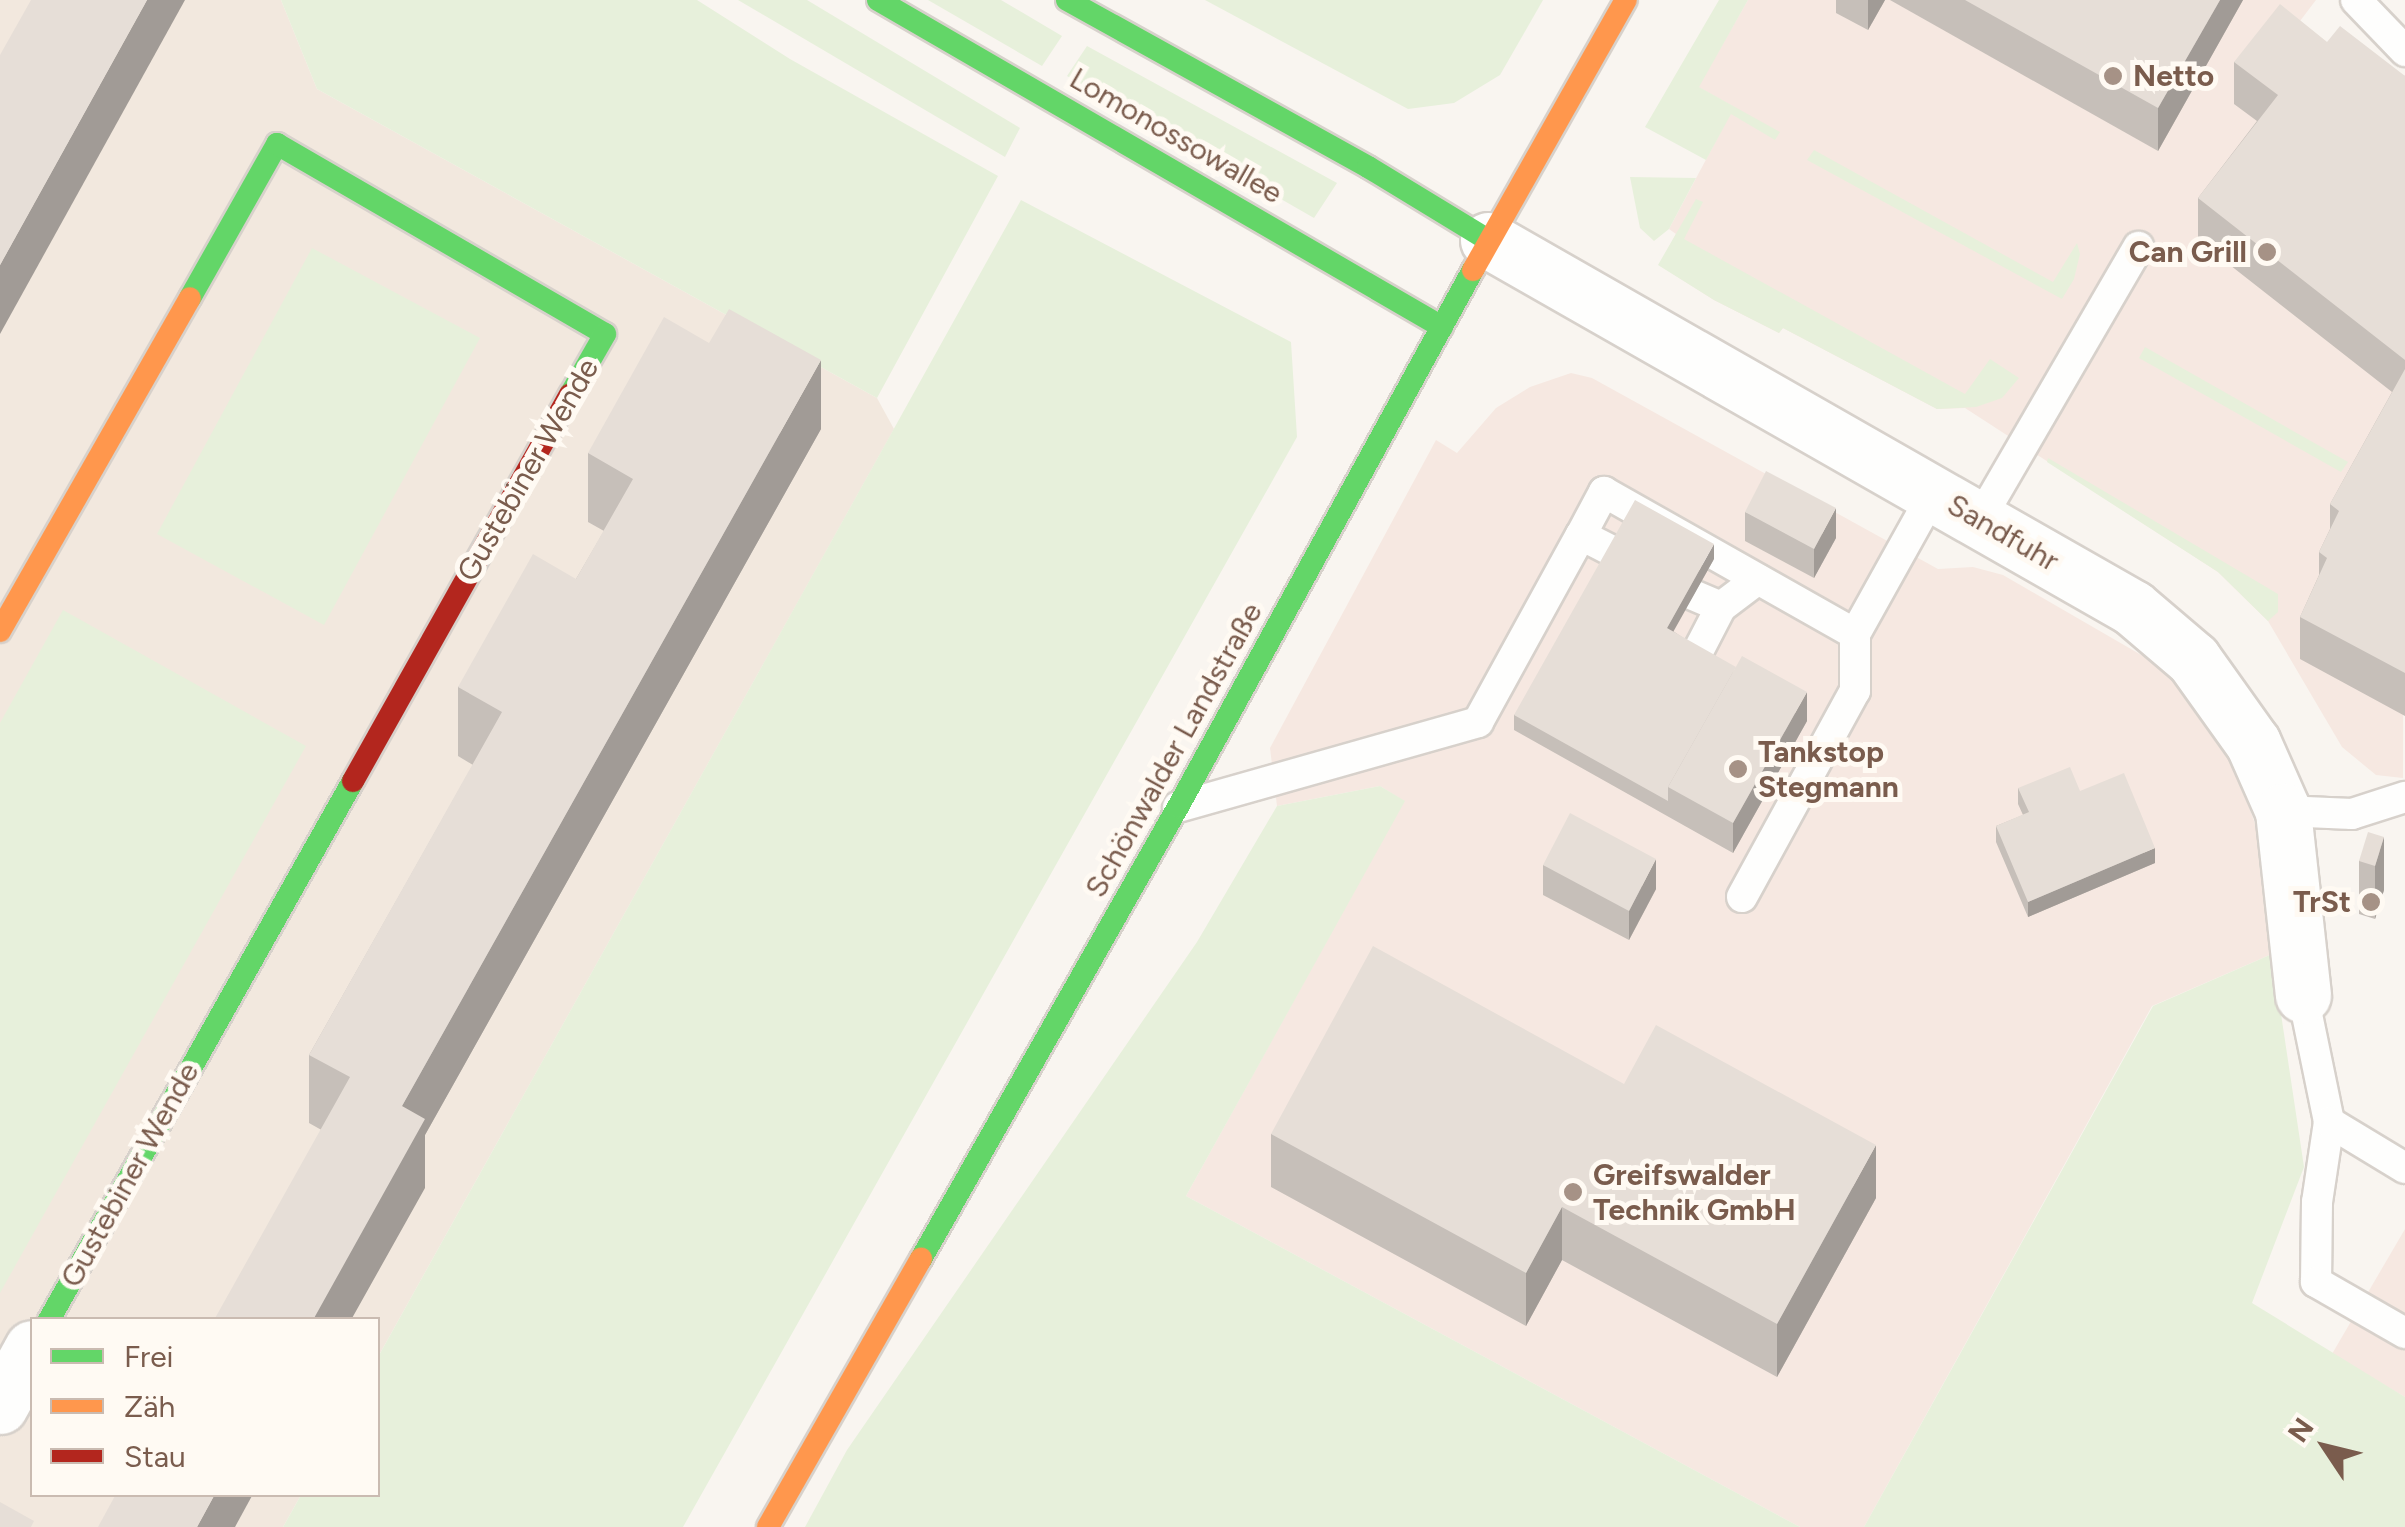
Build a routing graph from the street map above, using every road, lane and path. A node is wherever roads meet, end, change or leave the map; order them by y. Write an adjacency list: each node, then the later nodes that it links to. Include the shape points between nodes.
1 (878, 0): 8 (street, Lomonossowallee)
2 (1067, 0): 6 (street)
3 (1626, 0): 6 (street, Schönwalder Landstraße)
4 (2356, 0): 5 (lane)
5 (2405, 51)
6 (1488, 240): 8 (street, Schönwalder Landstraße); 9 (street, Sandfuhr)
7 (2138, 247): 10 (lane)
8 (1442, 327): 24 (street, Schönwalder Landstraße)
9 (1934, 492): 10 (street, Sandfuhr); 18 (lane)
10 (1980, 519): 25 (street, Sandfuhr, via 2133,608 2193,659 2253,743)
11 (1581, 535): 12 (lane); 13 (lane); 14 (lane, via 1604,492)
12 (1614, 552)
13 (1556, 578): 15 (lane); 16 (lane)
14 (1758, 579): 18 (lane); 20 (lane, via 1707,602)
15 (1590, 596)
16 (1530, 626): 19 (lane); 21 (lane)
17 (0, 631): 30 (street, Gustebiner Wende, via 278,144 605,334)
18 (1855, 634): 26 (lane, via 1855,692)
19 (1563, 644)
20 (1686, 650)
21 (1506, 671): 22 (lane); 24 (lane, via 1478,722)
22 (1537, 688)
23 (2405, 798): 25 (lane, via 2352,814)
24 (1178, 807): 34 (street, Schönwalder Landstraße)
25 (2282, 811): 27 (street, Sandfuhr)
26 (1742, 896)
27 (2303, 995): 28 (lane)
28 (2328, 1122): 29 (lane); 31 (lane, via 2316,1282)
29 (2405, 1168)
30 (51, 1317)
31 (2405, 1333)
32 (30, 1352): 33 (street)
33 (0, 1406)
34 (768, 1527)

